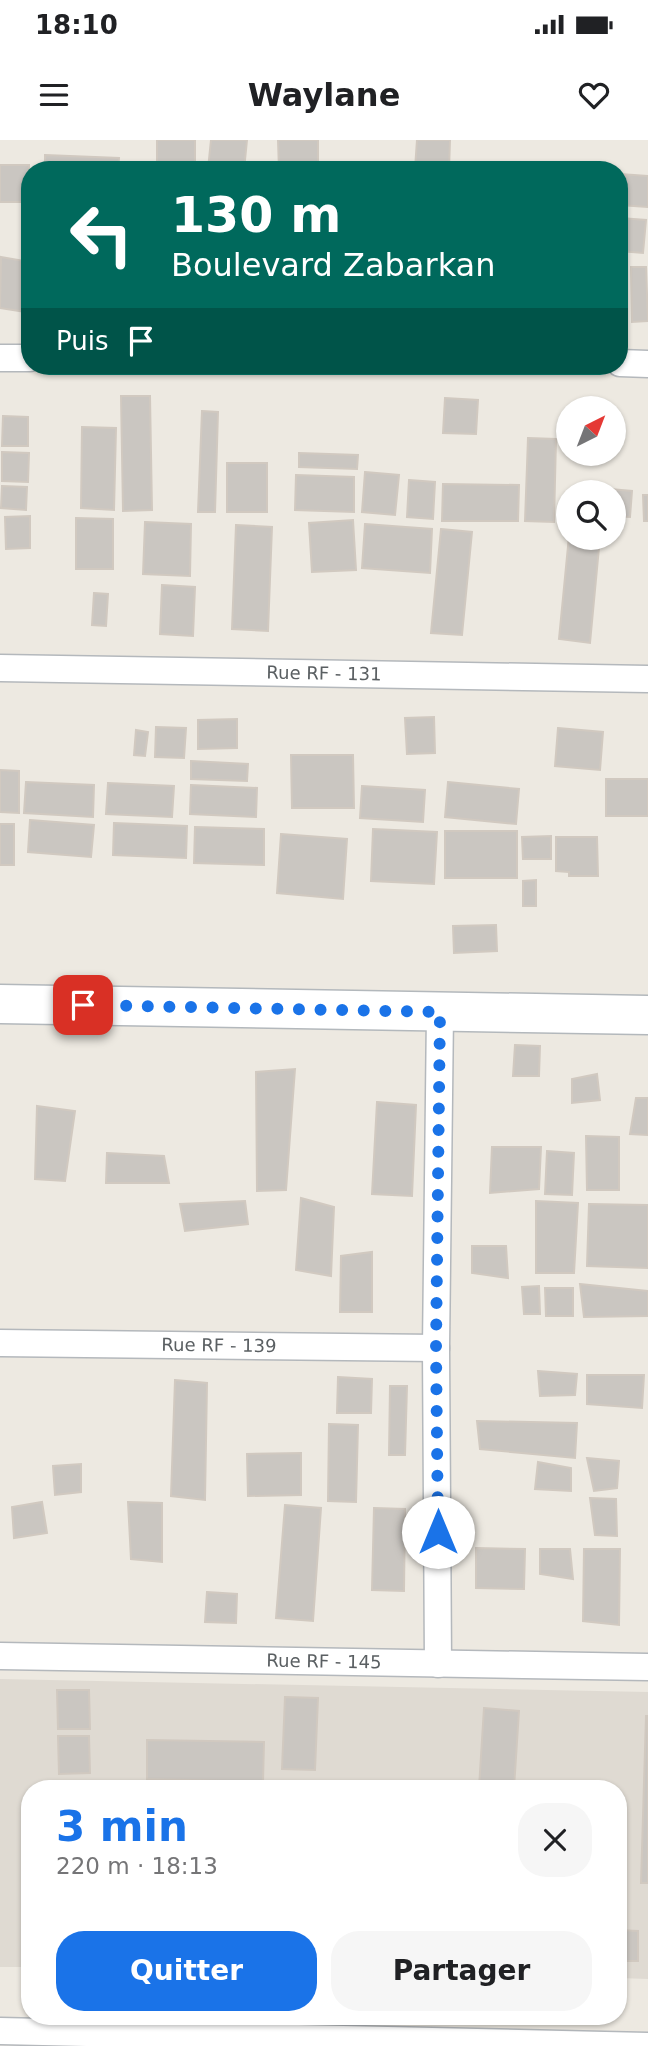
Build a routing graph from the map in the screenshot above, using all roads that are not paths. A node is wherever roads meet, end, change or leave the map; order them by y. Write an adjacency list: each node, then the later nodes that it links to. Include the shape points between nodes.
1 (0, 358): 2 (street)
2 (21, 358)
3 (628, 363): 4 (street)
4 (648, 364)
5 (0, 668): 6 (street, Rue RF - 131)
6 (648, 679)
7 (0, 1004): 8 (street)
8 (440, 1012): 9 (street); 11 (street)
9 (648, 1015)
10 (0, 1343): 11 (street, Rue RF - 139)
11 (436, 1348): 13 (street)
12 (0, 1656): 13 (street, Rue RF - 145)
13 (438, 1664): 14 (street, Rue RF - 145)
14 (648, 1667)
15 (0, 2031): 16 (street)
16 (235, 2042): 17 (street)
17 (527, 2045): 18 (street)
18 (648, 2046)

